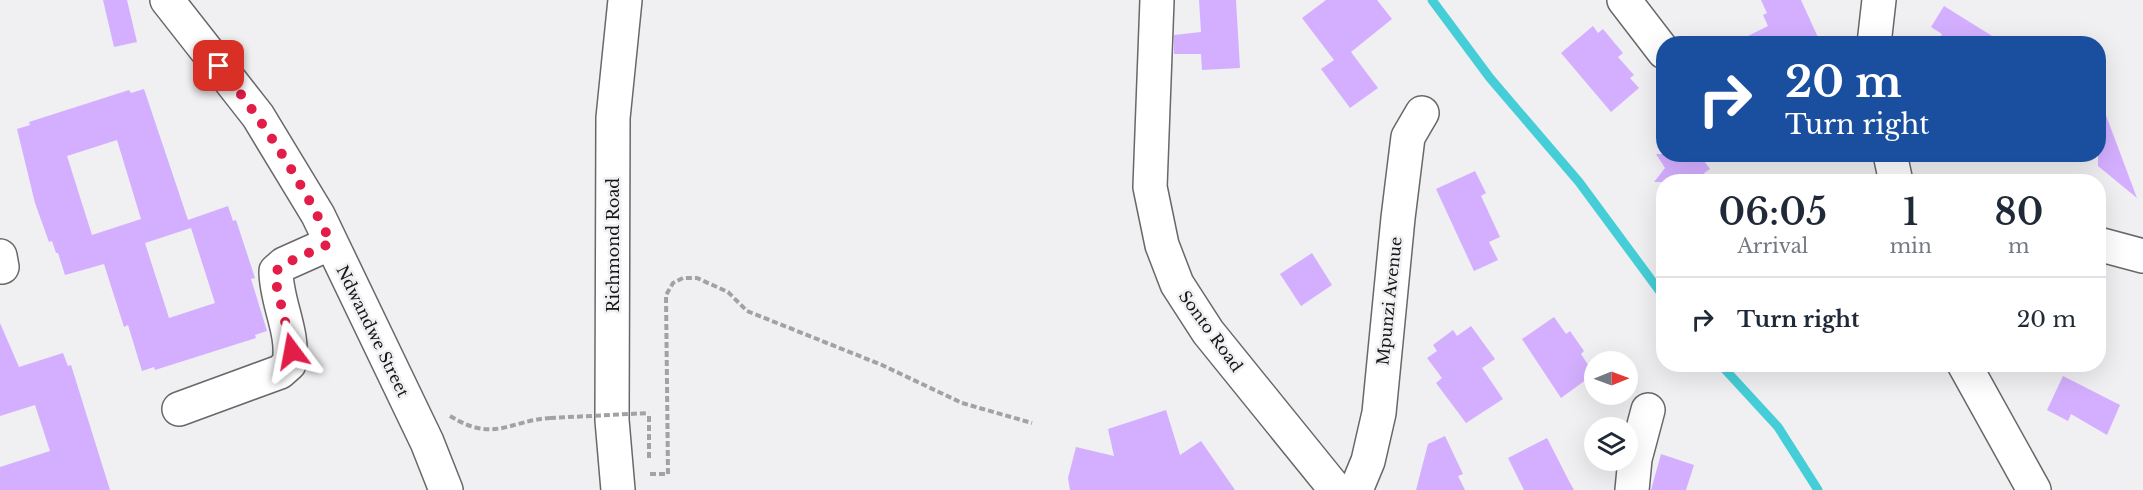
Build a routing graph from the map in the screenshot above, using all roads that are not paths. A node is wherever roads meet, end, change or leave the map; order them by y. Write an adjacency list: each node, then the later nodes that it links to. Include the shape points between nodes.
1 (167, 0): 9 (main road, Ndwandwe Street, via 258,116)
2 (625, 0): 16 (main road, Richmond Road, via 613,118 612,420)
3 (1157, 0): 17 (main road, Sonto Road, via 1150,187 1162,245 1177,284 1208,332)
4 (1624, 0): 7 (main road)
5 (1879, 0): 6 (main road)
6 (1875, 36)
7 (1656, 42)
8 (1422, 113): 18 (main road, Mpunzi Avenue, via 1408,137 1378,413 1368,461)
9 (331, 243): 13 (main road, via 276,271 292,351 290,364 280,372); 15 (main road, Ndwandwe Street)
10 (2106, 246): 11 (main road)
11 (2143, 256)
12 (1969, 372): 20 (main road)
13 (179, 409)
14 (1648, 410): 19 (main road, via 1635,459)
15 (446, 490)
16 (618, 490)
17 (1336, 490)
18 (1356, 490)
19 (1632, 490)
20 (2035, 490)

